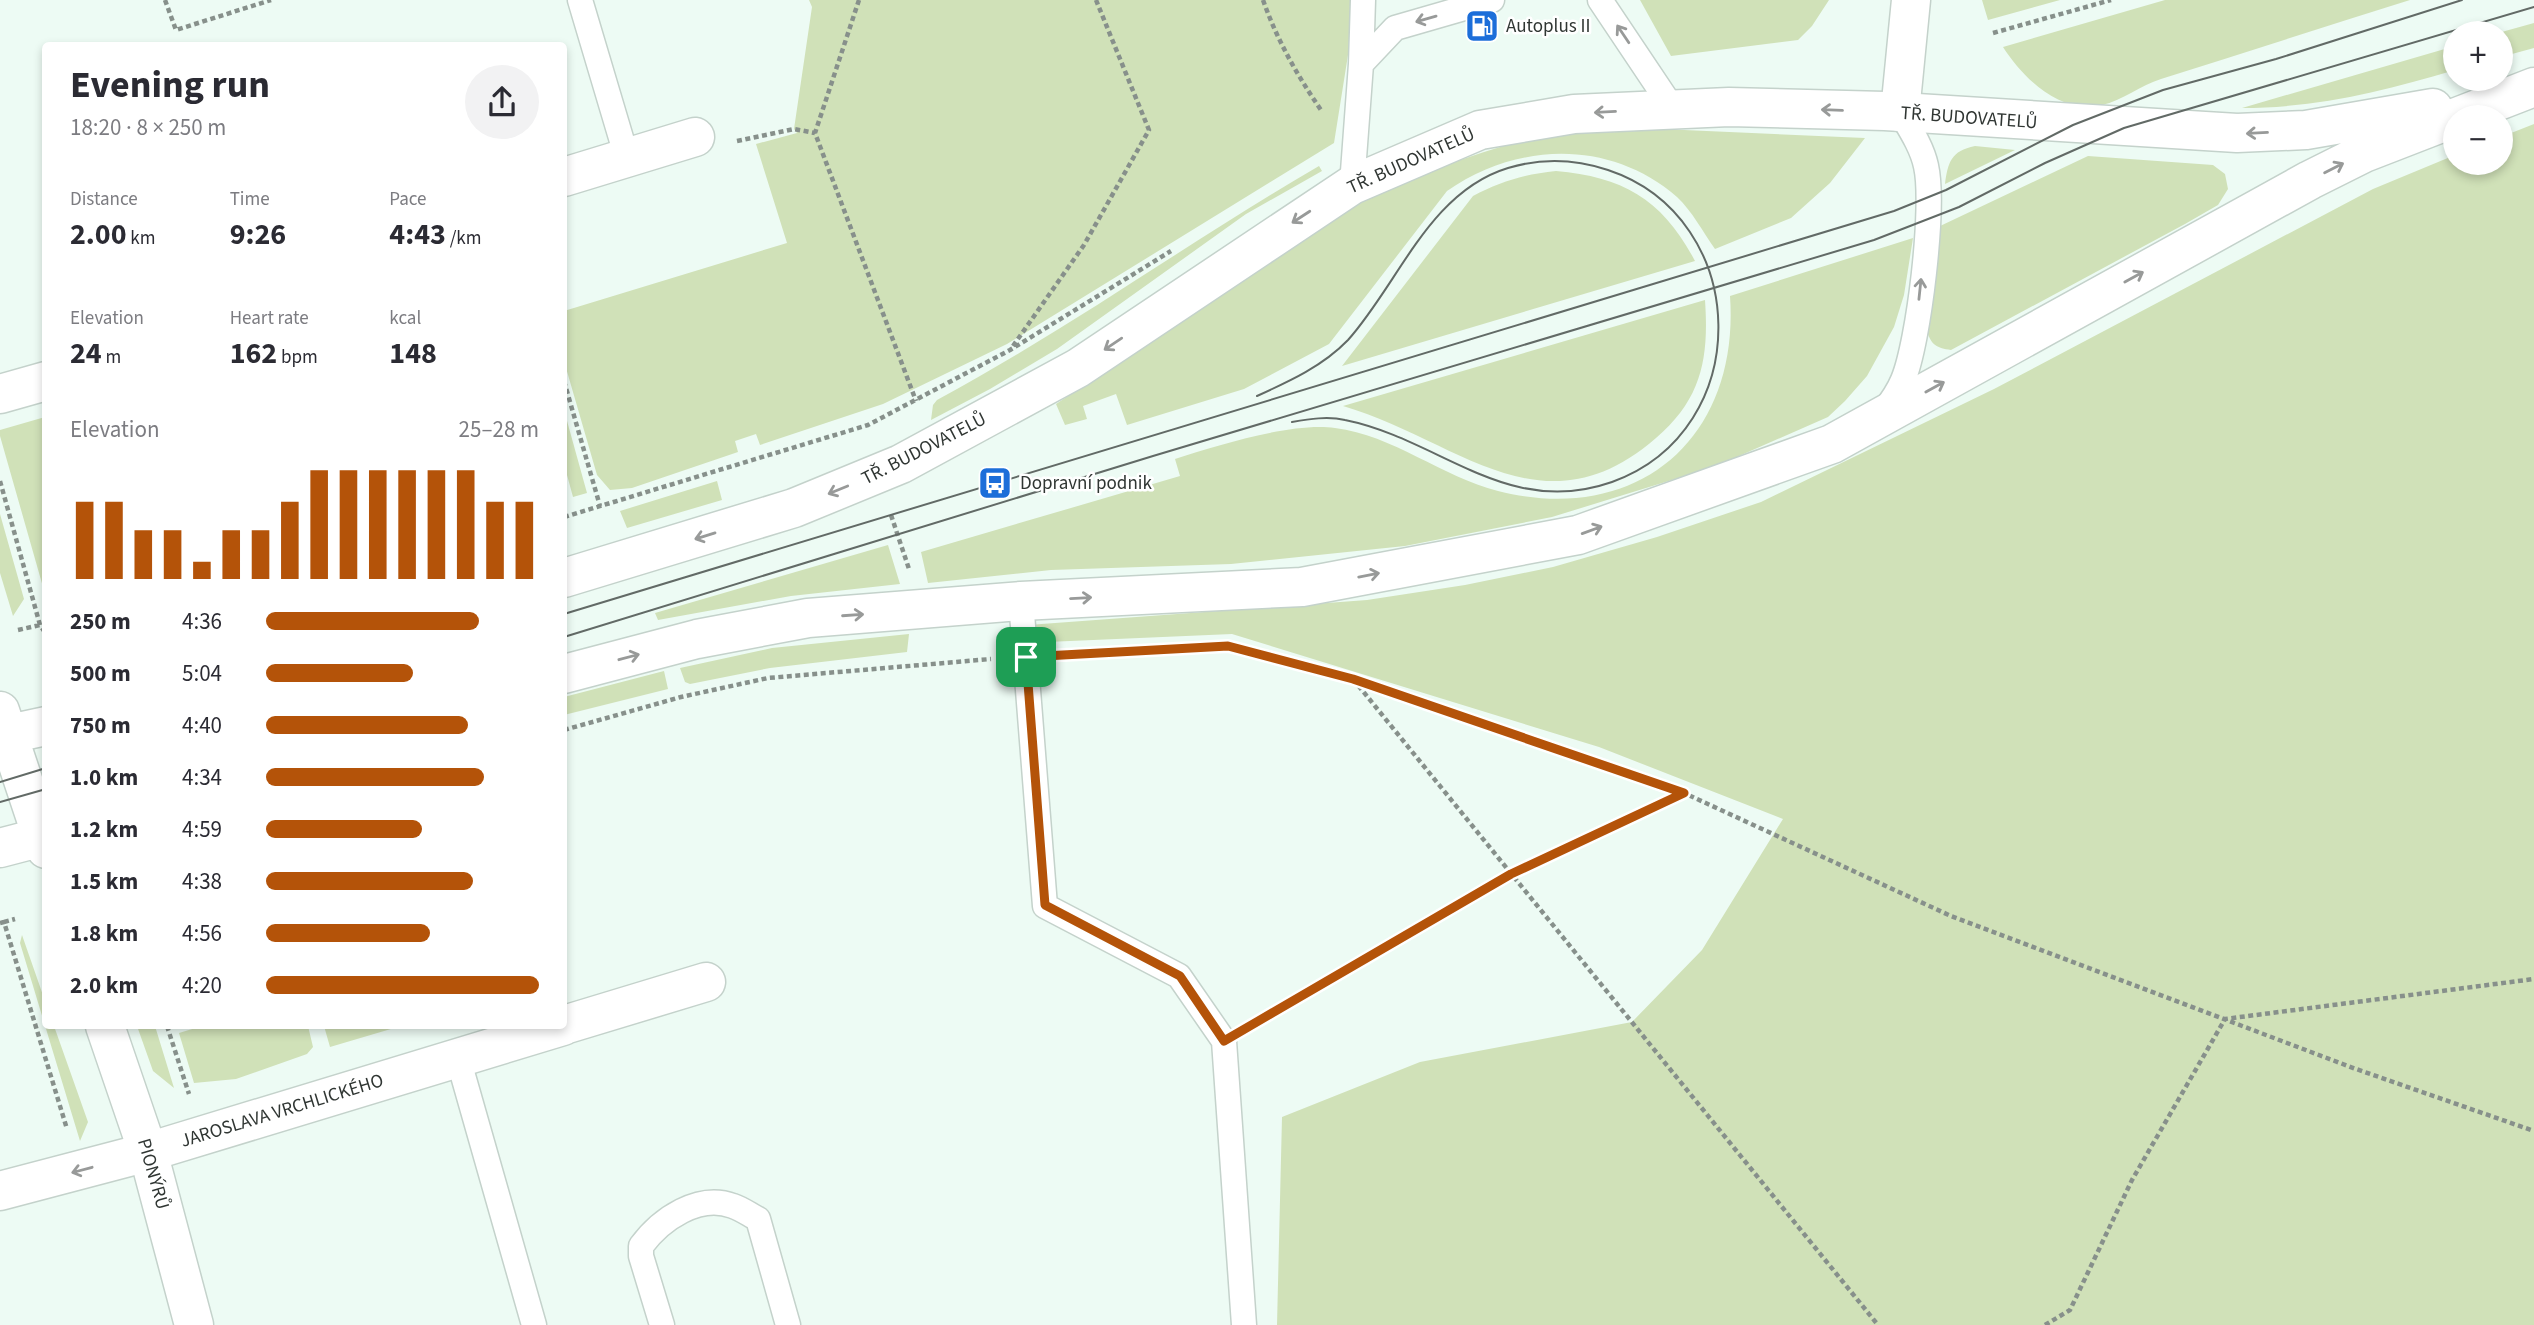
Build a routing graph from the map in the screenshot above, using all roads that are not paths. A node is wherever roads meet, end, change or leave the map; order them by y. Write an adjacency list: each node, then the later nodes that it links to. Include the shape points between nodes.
1 (580, 0): 11 (lane)
2 (1363, 0): 6 (lane)
3 (1492, 0): 6 (lane, one-way to 6, via 1395,28)
4 (1600, 0): 8 (lane, one-way to 4)
5 (1911, 0): 9 (street)
6 (1361, 64): 13 (lane)
7 (2526, 90): 9 (street, TŘ. BUDOVATELŮ, one-way to 9, via 2306,130 2237,133); 16 (street, TŘ. BUDOVATELŮ, one-way to 7, via 2310,180 2364,153)
8 (1673, 108): 9 (street, TŘ. BUDOVATELŮ, one-way to 8); 13 (street, TŘ. BUDOVATELŮ, one-way to 13, via 1574,114 1479,130)
9 (1900, 112): 16 (lane, one-way to 9, via 1897,392 1909,362 1927,220 1926,167)
10 (695, 137): 11 (street)
11 (627, 158): 12 (street)
12 (567, 176)
13 (1352, 185): 17 (street, TŘ. BUDOVATELŮ, one-way to 17, via 1078,368 901,464 793,508)
14 (42, 382): 15 (street)
15 (0, 394)
16 (1875, 420): 18 (street, TŘ. BUDOVATELŮ, one-way to 16, via 1302,587 1578,535 1832,444)
17 (567, 577)
18 (1021, 601): 19 (street, TŘ. BUDOVATELŮ, one-way to 18, via 698,639 808,618); 36 (lane, via 1045,905 1180,976 1224,1041)
19 (567, 673)
20 (42, 726): 21 (street)
21 (3, 727): 22 (street)
22 (42, 834)
23 (42, 840): 24 (street)
24 (0, 848)
25 (706, 982): 26 (street, JAROSLAVA VRCHLICKÉHO)
26 (567, 1024)
27 (106, 1029): 30 (street, PIONÝRŮ)
28 (550, 1029): 29 (street, JAROSLAVA VRCHLICKÉHO)
29 (458, 1058): 30 (street, JAROSLAVA VRCHLICKÉHO); 33 (lane)
30 (148, 1152): 31 (street, JAROSLAVA VRCHLICKÉHO, one-way to 31); 32 (street, PIONÝRŮ)
31 (0, 1191)
32 (194, 1325)
33 (534, 1325)
34 (662, 1325): 35 (lane, via 642,1246 674,1215 708,1202 732,1205 758,1219)
35 (788, 1325)
36 (1244, 1325)

